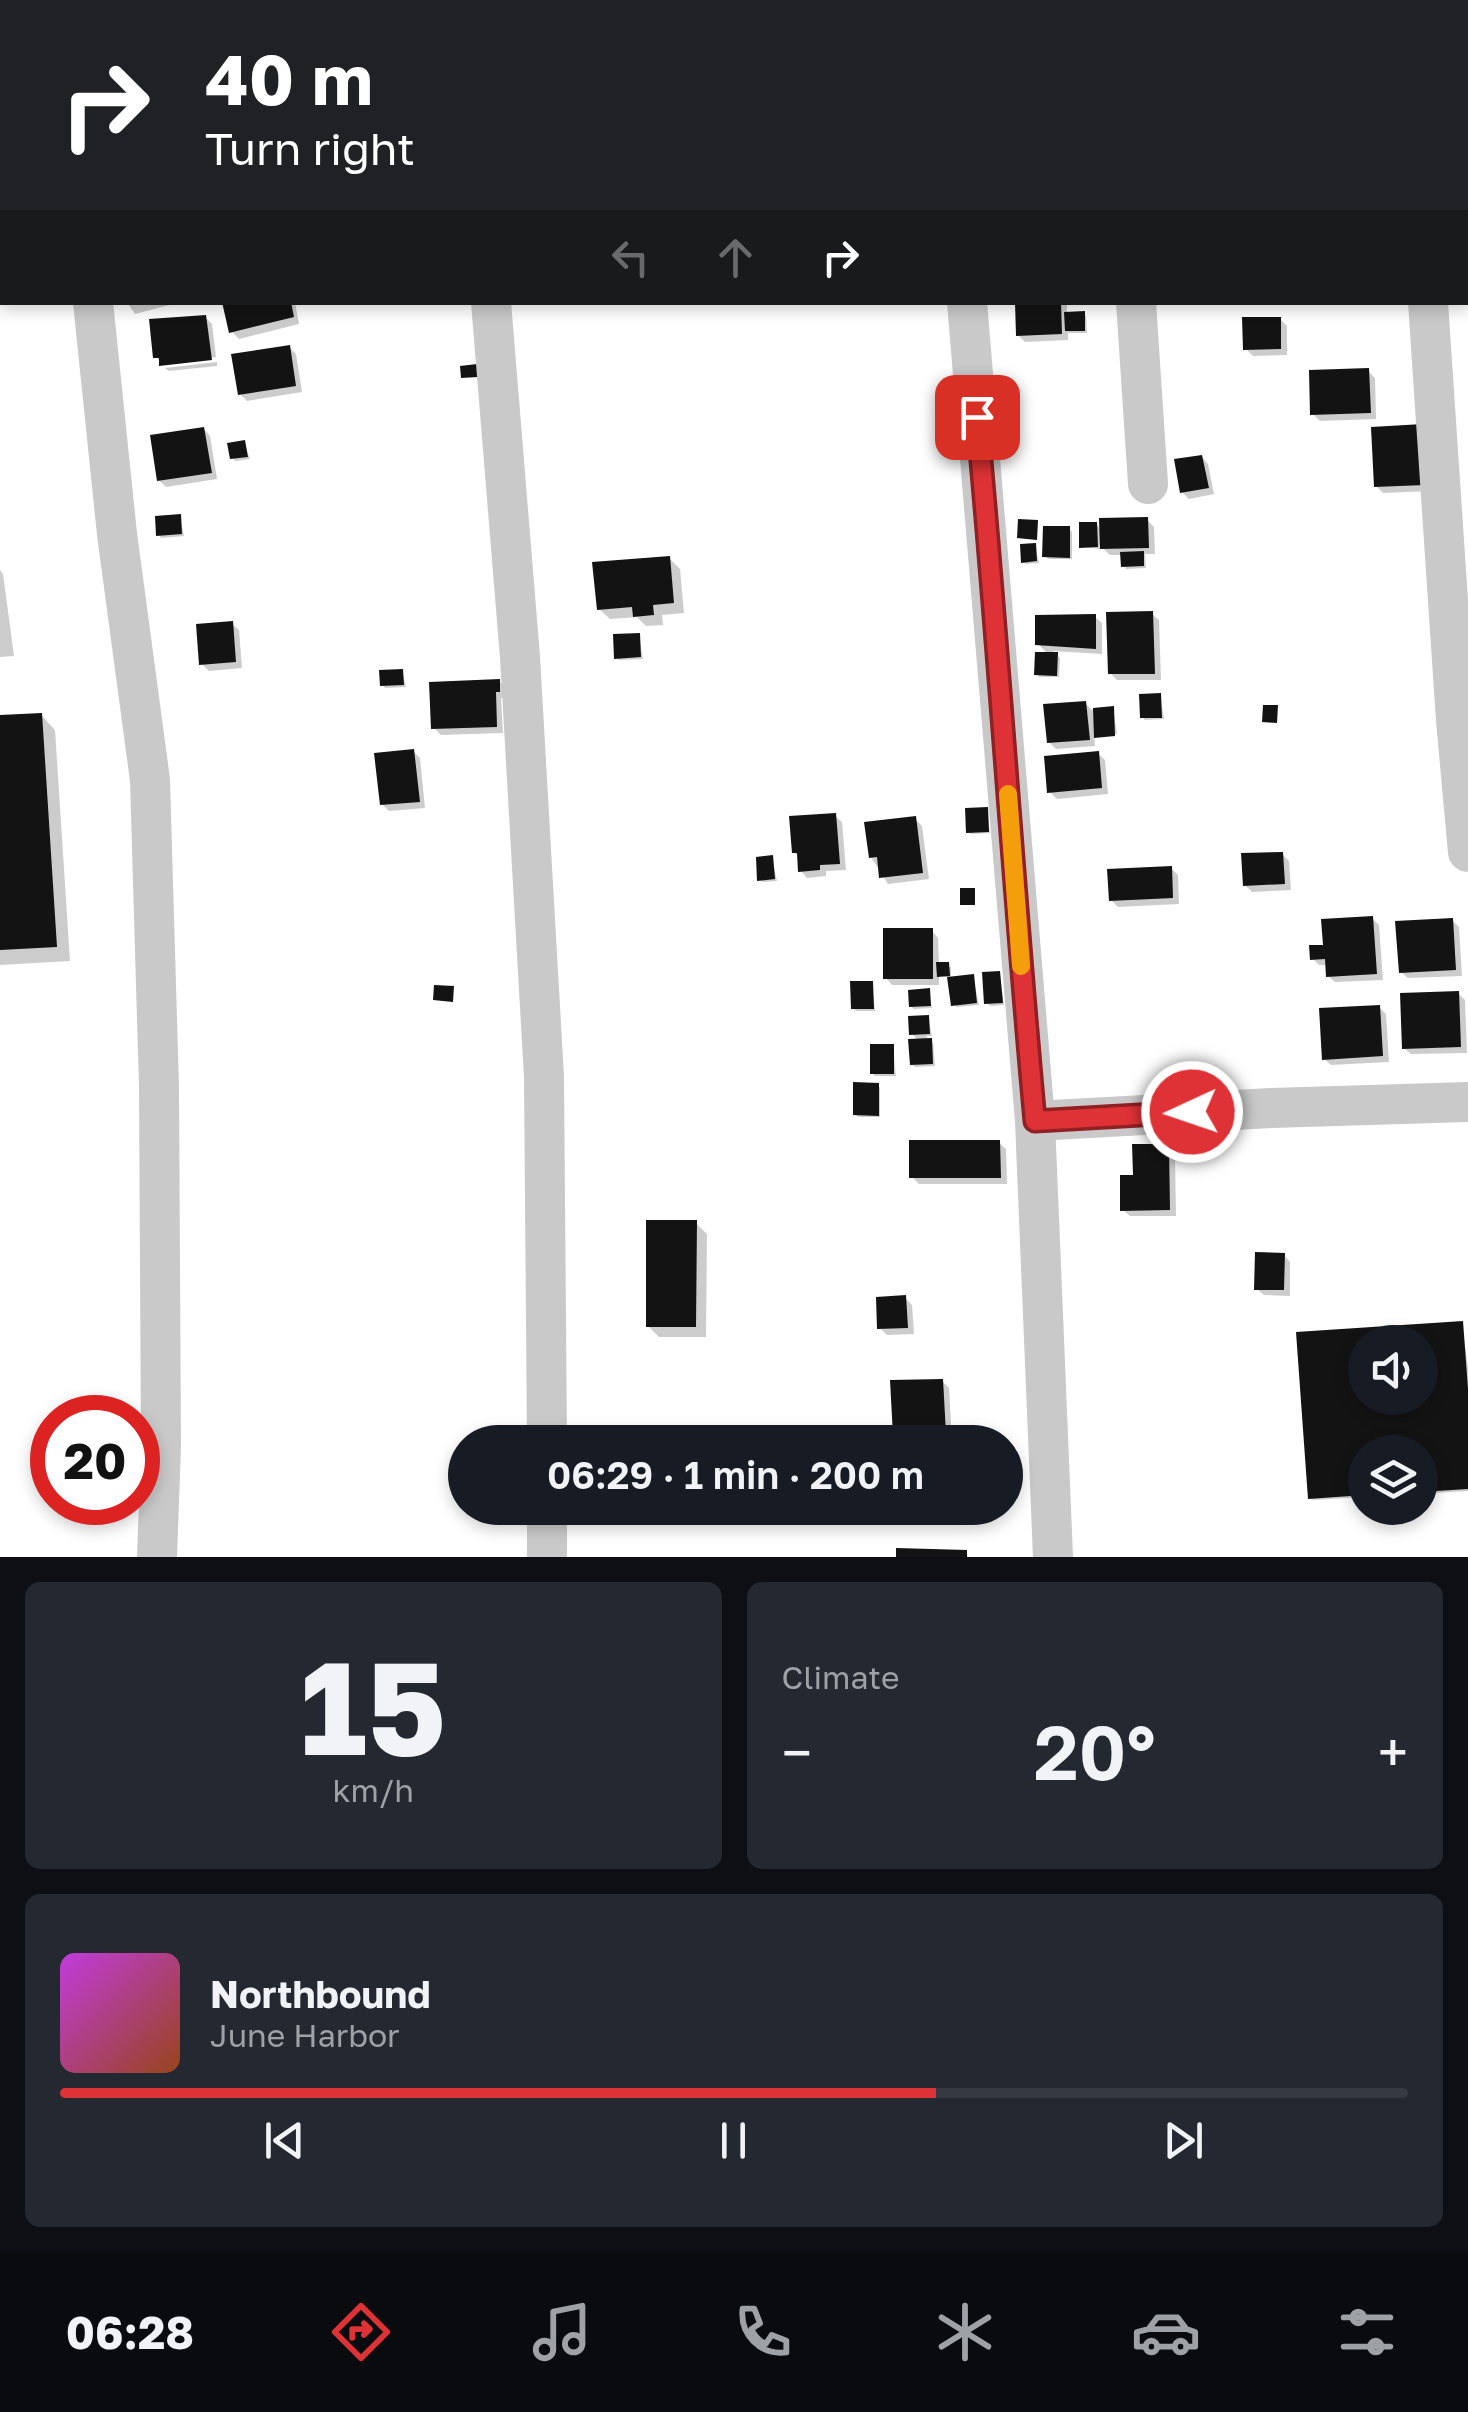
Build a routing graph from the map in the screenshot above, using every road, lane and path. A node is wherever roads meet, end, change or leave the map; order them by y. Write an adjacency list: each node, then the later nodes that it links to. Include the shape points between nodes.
1 (93, 305): 12 (street, via 150,780 159,1087)
2 (491, 305): 10 (street, via 544,1077)
3 (967, 305): 9 (street)
4 (1136, 305): 6 (street)
5 (1428, 305): 7 (street)
6 (1148, 484)
7 (1468, 852)
8 (1468, 1102): 9 (street)
9 (1035, 1121): 14 (street)
10 (547, 1425)
11 (547, 1525): 13 (street)
12 (157, 1557)
13 (547, 1557)
14 (1053, 1557)

